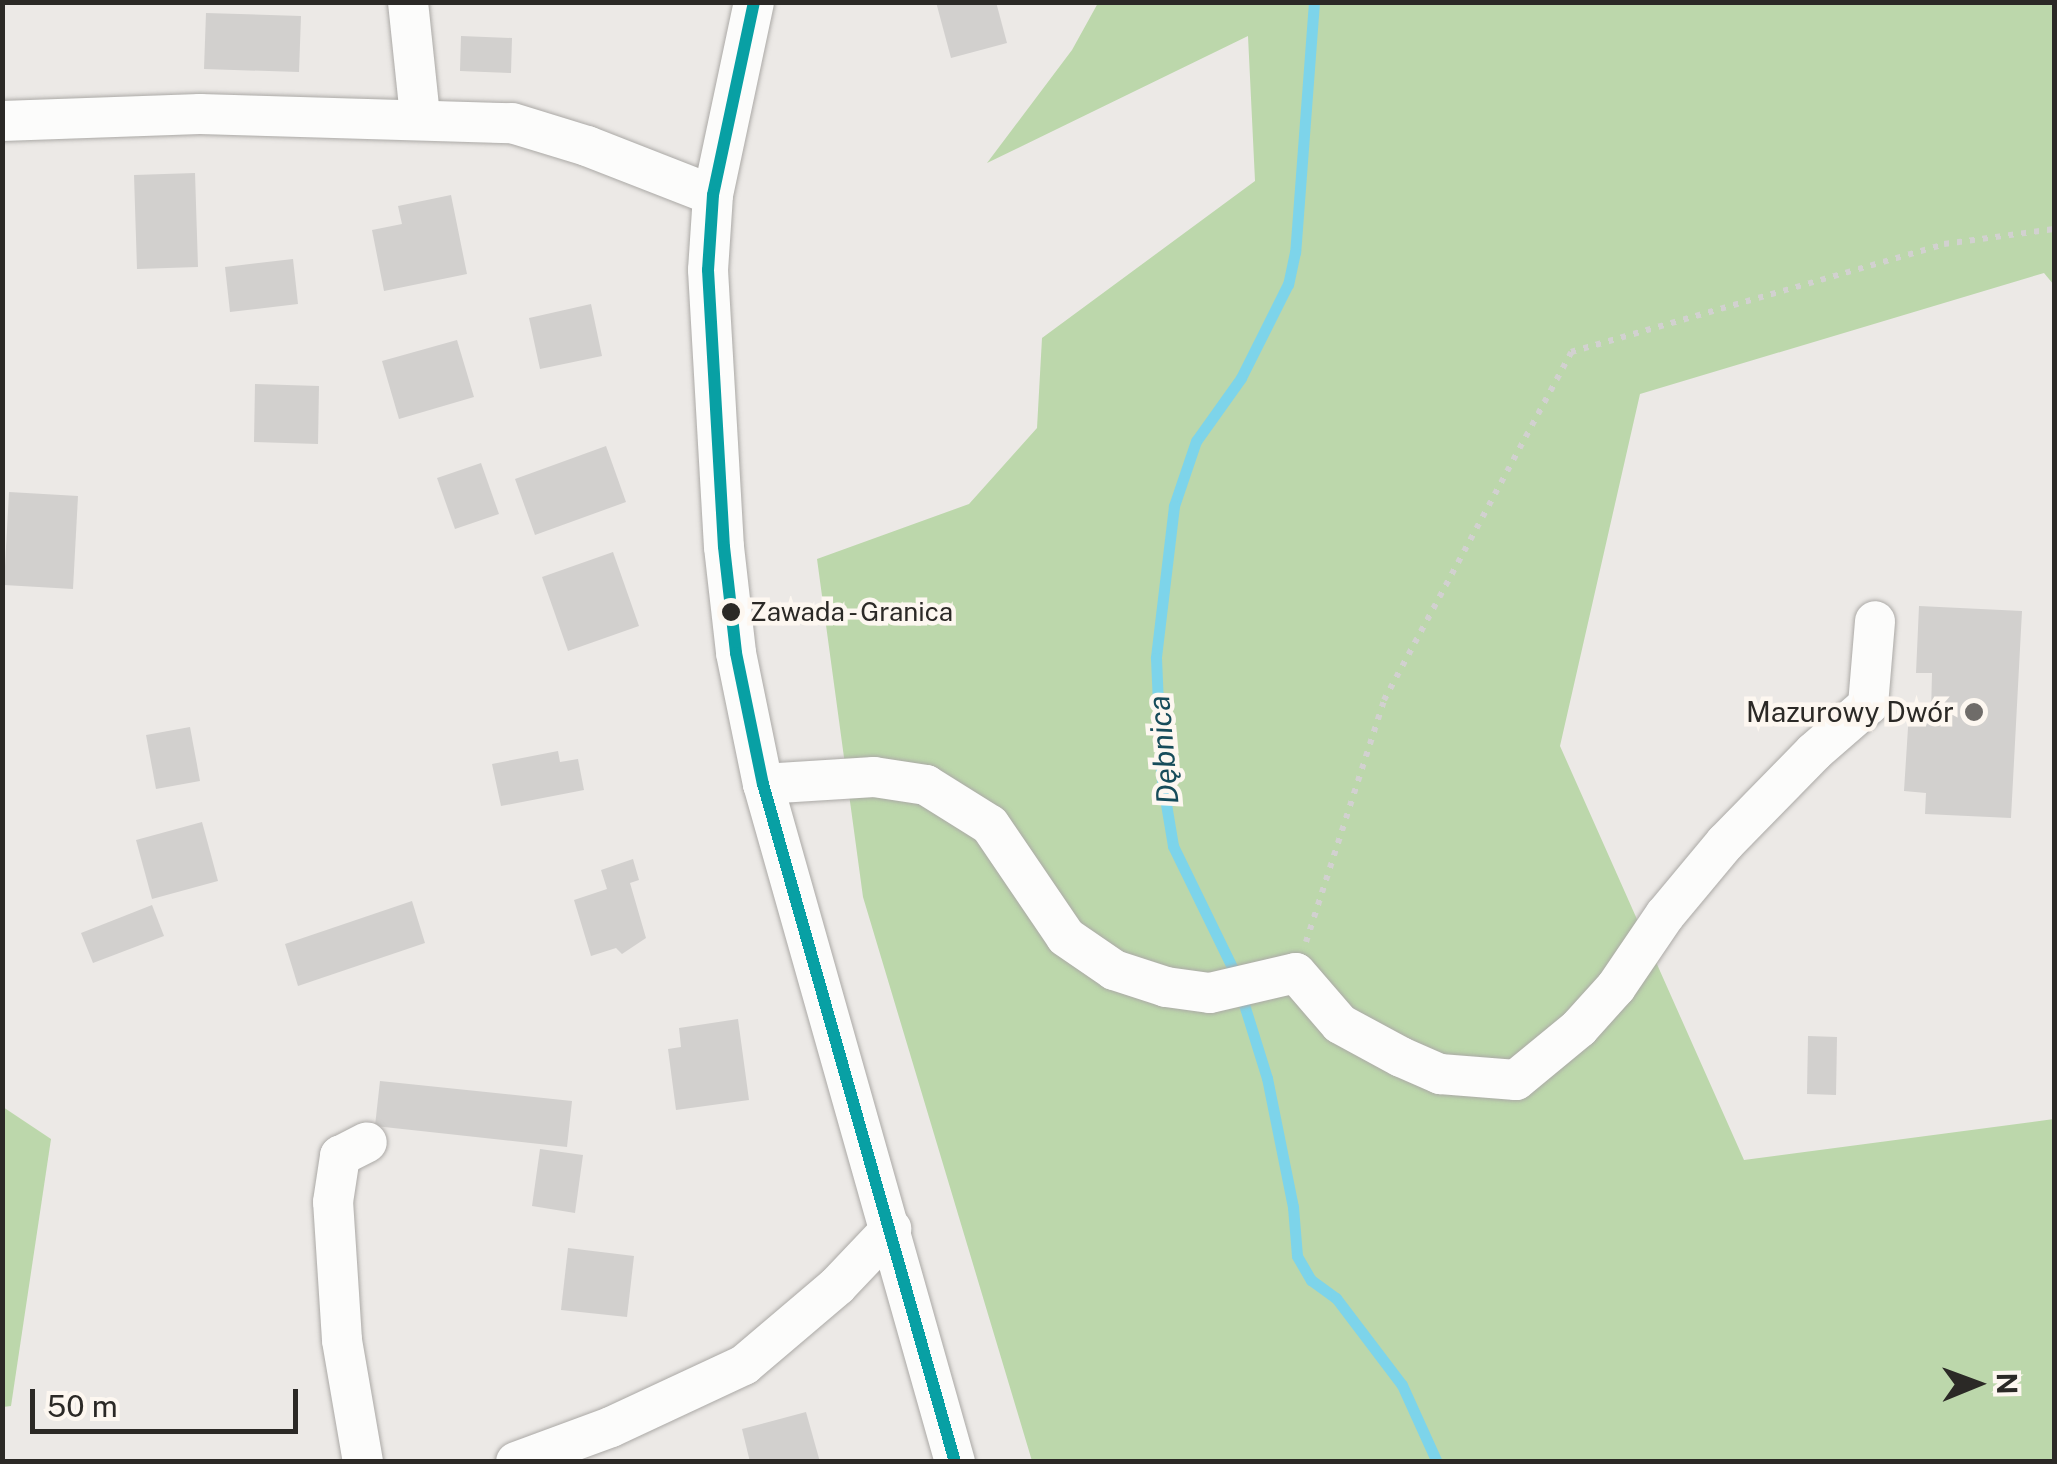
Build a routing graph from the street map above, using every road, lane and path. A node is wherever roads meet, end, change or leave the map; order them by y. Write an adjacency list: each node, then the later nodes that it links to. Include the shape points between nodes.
1 (408, 2): 3 (street)
2 (754, 2): 5 (street)
3 (420, 117): 4 (street, via 200,114); 5 (street, via 512,124)
4 (2, 121)
5 (713, 195): 8 (street, via 708,270 724,547 736,653)
6 (2054, 229): 9 (path, via 1944,244 1571,352 1384,700)
7 (1875, 621): 9 (street, via 1868,704 1725,843 1579,1028 1516,1080 1440,1074 1401,1057 1340,1024)
8 (763, 784): 9 (street, via 874,778 926,785 990,825 1066,938 1114,970 1210,993); 11 (street)
9 (1296, 973)
10 (368, 1142): 12 (street, via 340,1156 333,1202 342,1340)
11 (890, 1229): 13 (street, via 836,1286 744,1364); 14 (street)
12 (363, 1462)
13 (516, 1462)
14 (955, 1462)

